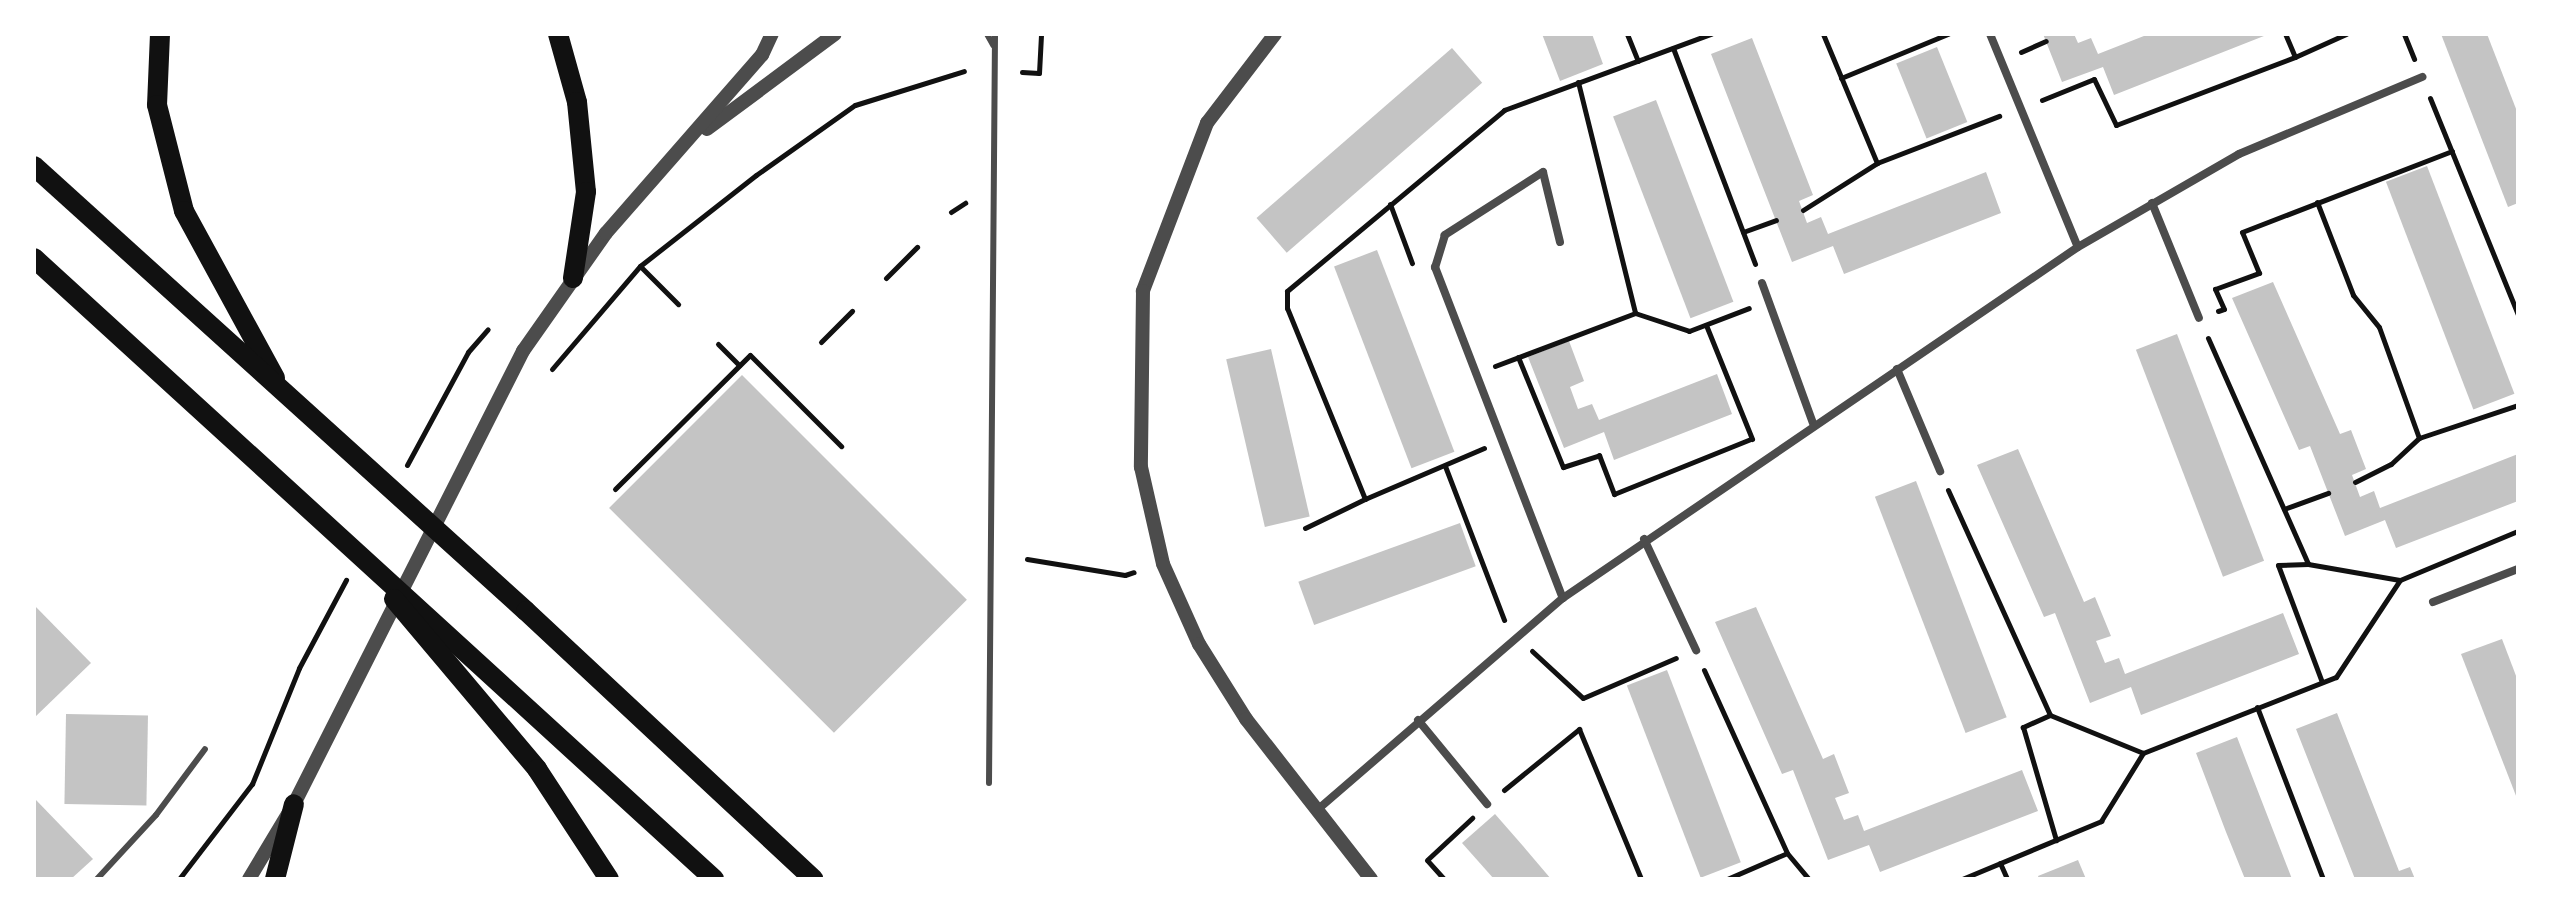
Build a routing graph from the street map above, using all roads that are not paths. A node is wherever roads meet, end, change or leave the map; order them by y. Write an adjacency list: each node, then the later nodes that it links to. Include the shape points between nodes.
1 (160, 34): 21 (main road, via 157,105 184,211)
2 (558, 34): 17 (main road, via 577,102 586,192)
3 (772, 34): 11 (street, via 762,55)
4 (835, 34): 11 (street)
5 (987, 34): 9 (lane)
6 (995, 34): 9 (lane)
7 (1275, 34): 35 (street, via 1207,123 1143,291 1141,467 1163,564 1199,644 1246,719)
8 (1990, 34): 15 (street)
9 (993, 45): 32 (lane)
10 (2422, 77): 13 (street, via 2239,154)
11 (692, 139): 17 (street)
12 (34, 166): 21 (main road)
13 (2152, 203): 15 (street); 19 (street)
14 (1560, 242): 27 (street, via 1543,172 1445,235 1435,267)
15 (2078, 247): 20 (street)
16 (34, 258): 25 (main road)
17 (573, 278): 33 (street, via 492,406)
18 (1762, 283): 22 (street)
19 (2199, 318)
20 (1897, 369): 22 (street); 23 (street)
21 (289, 398): 41 (main road)
22 (1813, 423): 24 (street)
23 (1940, 471)
24 (1644, 539): 27 (street); 29 (street)
25 (345, 541): 39 (main road, via 537,769); 40 (main road)
26 (2518, 569): 28 (street)
27 (1563, 598): 30 (street)
28 (2433, 602)
29 (1696, 650)
30 (1418, 720): 34 (street); 35 (street)
31 (205, 749): 36 (lane, via 156,815)
32 (989, 783)
33 (294, 804): 37 (street); 38 (main road)
34 (1487, 804)
35 (1316, 811): 42 (street)
36 (97, 879)
37 (249, 879)
38 (275, 879)
39 (609, 879)
40 (714, 879)
41 (813, 879)
42 (1371, 879)

